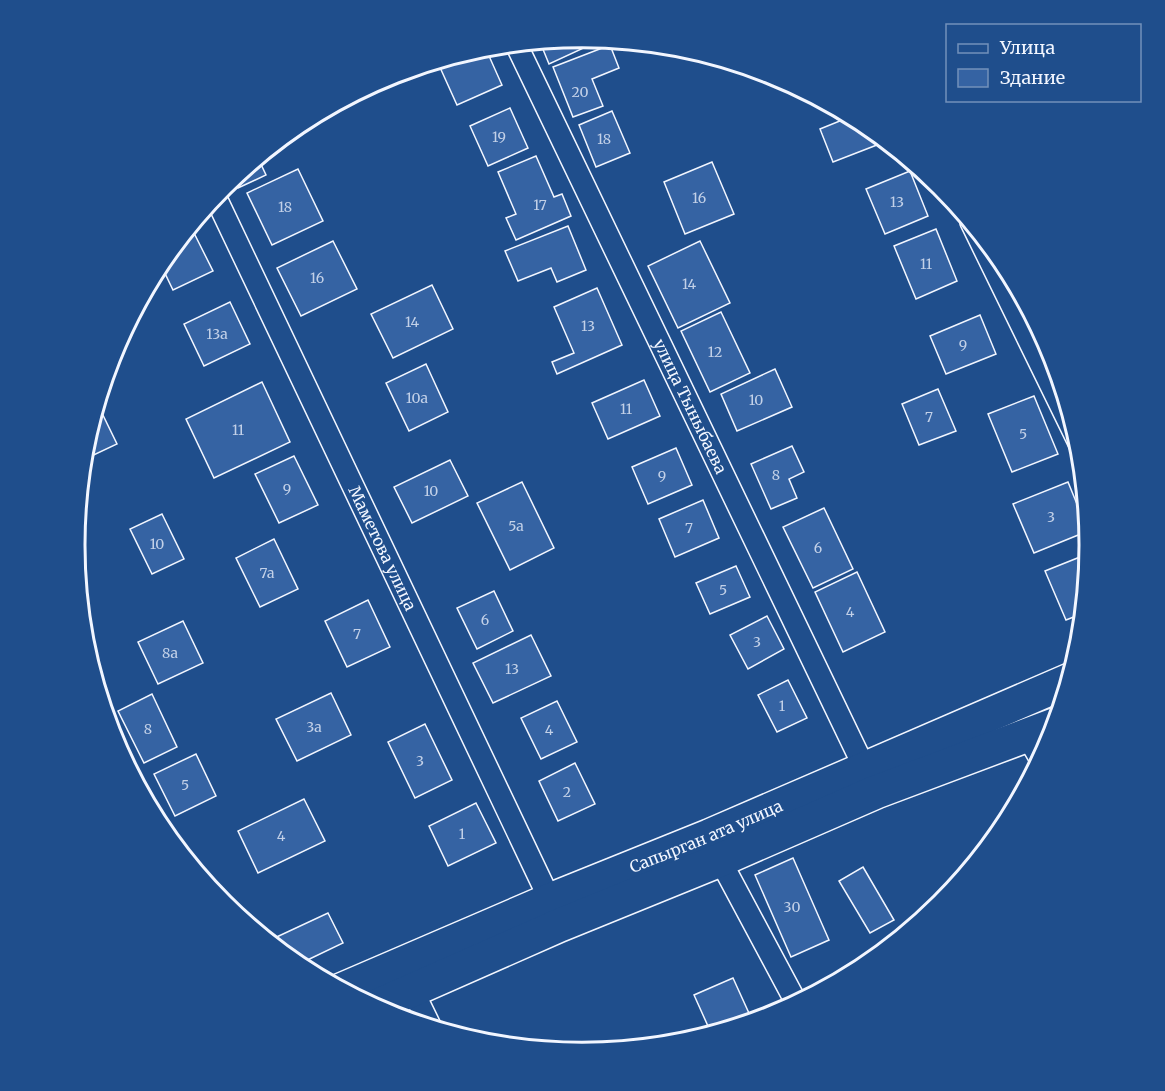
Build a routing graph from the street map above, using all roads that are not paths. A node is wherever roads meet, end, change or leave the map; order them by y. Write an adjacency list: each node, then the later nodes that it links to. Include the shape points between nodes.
1 (520, 52): 7 (street, улица Тыныбаева)
2 (220, 205): 9 (street, Маметова улица)
3 (990, 261): 4 (street)
4 (1058, 400)
5 (1060, 684): 7 (main road, Сапырган ата улица)
6 (1040, 741): 8 (main road, Сапырган ата улица, via 876,792)
7 (865, 769): 9 (main road, Сапырган ата улица)
8 (720, 860): 11 (main road, Сапырган ата улица); 12 (street)
9 (550, 900): 10 (main road, Сапырган ата улица)
10 (351, 986)
11 (412, 989): 13 (main road, Сапырган ата улица); 14 (street)
12 (793, 996)
13 (385, 1002)
14 (426, 1018)

